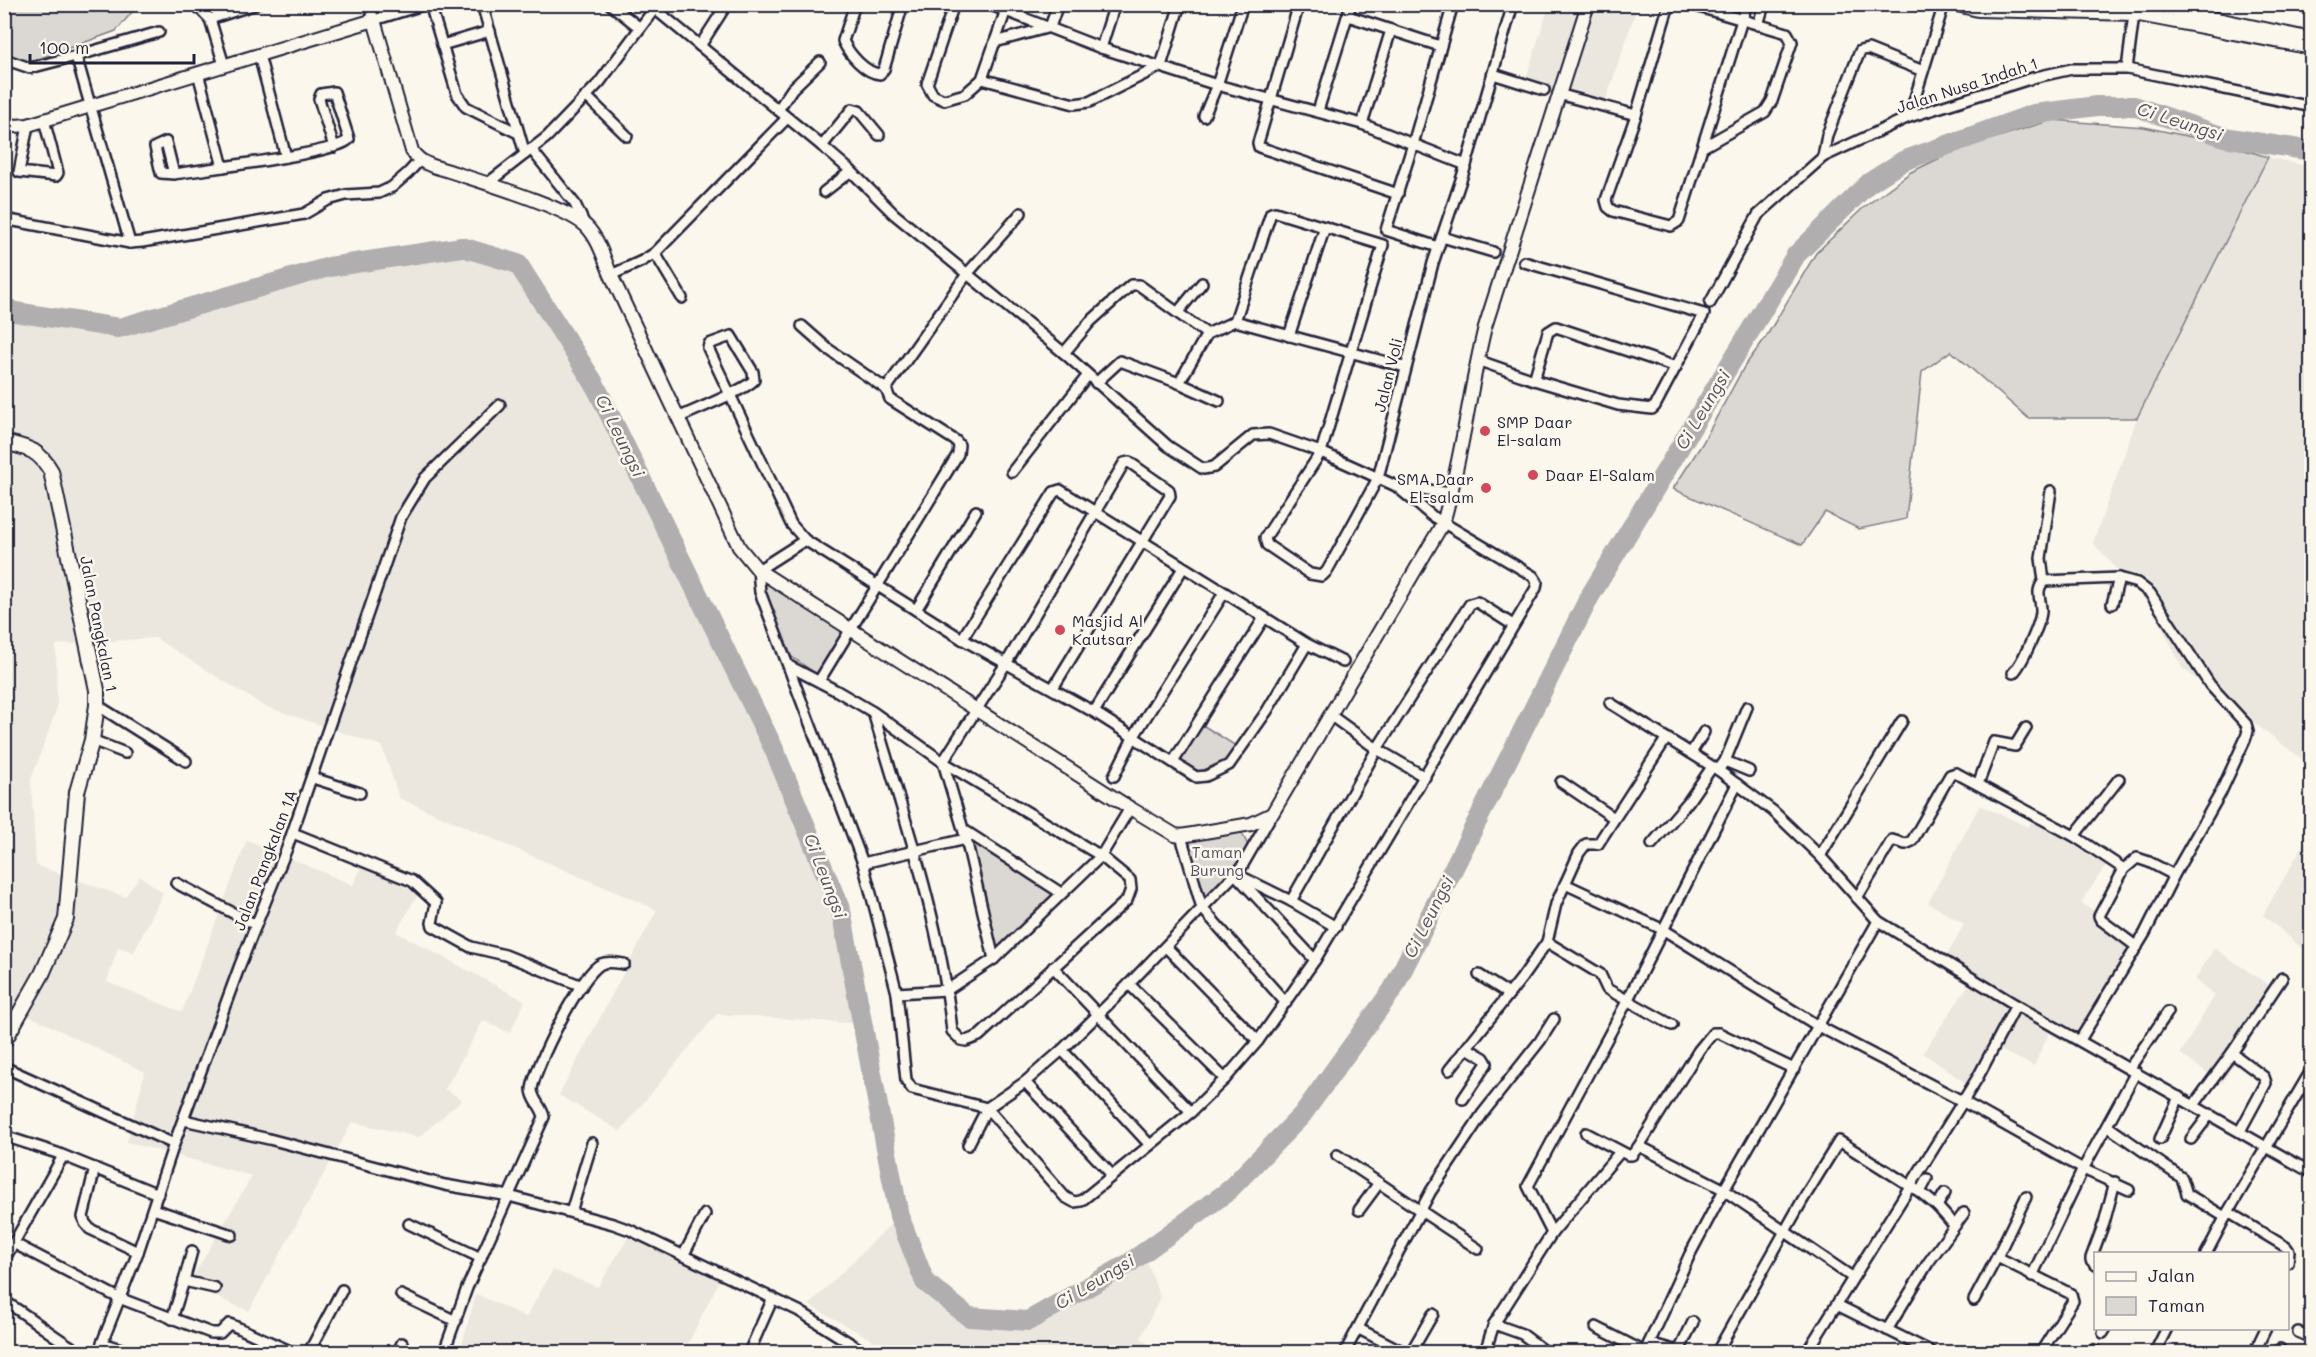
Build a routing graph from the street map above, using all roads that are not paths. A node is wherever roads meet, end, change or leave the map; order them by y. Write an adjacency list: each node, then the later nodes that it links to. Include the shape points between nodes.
1 (195, 4): 33 (street)
2 (256, 4): 33 (street)
3 (369, 4): 34 (street)
4 (428, 4): 34 (street); 45 (street)
5 (482, 4): 41 (street)
6 (610, 4): 39 (street)
7 (855, 4): 8 (street, via 843,41 864,67 880,74)
8 (903, 4)
9 (954, 4): 60 (street, via 927,84 933,95 944,100 965,94)
10 (988, 4): 29 (street)
11 (1058, 4): 38 (street)
12 (1115, 4): 48 (street)
13 (1180, 4): 55 (street)
14 (1243, 4): 61 (street)
15 (1299, 4): 65 (street)
16 (1352, 4): 32 (street)
17 (1453, 4): 47 (street)
18 (1513, 4): 59 (street, Jalan Voli)
19 (1588, 4): 63 (street)
20 (1672, 4): 70 (street)
21 (1689, 4): 36 (street)
22 (1747, 4): 36 (street)
23 (1944, 4): 57 (street)
24 (1953, 4): 31 (street, via 1978,10)
25 (2146, 4): 26 (street)
26 (2152, 5): 35 (street)
27 (657, 7): 39 (street); 46 (street)
28 (725, 7): 46 (street)
29 (1007, 7): 38 (street); 44 (street)
30 (1762, 8): 37 (street)
31 (2134, 14): 35 (street); 56 (street)
32 (1348, 16): 40 (street); 69 (street)
33 (210, 19): 54 (street)
34 (374, 20): 50 (street); 88 (street, via 412,151)
35 (2193, 20): 43 (street); 49 (street)
36 (1742, 21): 37 (street); 84 (street)
37 (1758, 25): 84 (street, via 1787,33 1792,39 1773,100 1761,115)
38 (1050, 27): 44 (street); 48 (street)
39 (640, 28): 64 (street)
40 (1391, 30): 47 (street); 76 (street)
41 (490, 31): 45 (street); 78 (street)
42 (159, 32): 51 (street)
43 (2312, 39)
44 (995, 42): 60 (street)
45 (442, 45): 78 (street, via 457,94 466,107)
46 (700, 46): 68 (street)
47 (1440, 46): 81 (street)
48 (1101, 48): 55 (street)
49 (2312, 48)
50 (259, 55): 54 (street); 86 (street)
51 (76, 56): 52 (street, via 30,68); 66 (street)
52 (4, 59)
53 (820, 62): 68 (street, via 792,89)
54 (225, 65): 58 (street)
55 (1161, 66): 60 (street, via 1089,102 1074,104); 61 (street)
56 (2127, 69): 67 (street, Jalan Nusa Indah 1); 72 (street, Jalan Nusa Indah 1, via 2072,69)
57 (1923, 71): 72 (street); 87 (street, via 1868,49 1860,51 1827,135)
58 (198, 73): 66 (street); 90 (street)
59 (1493, 74): 62 (street); 89 (street, Jalan Voli)
60 (982, 79)
61 (1217, 85): 65 (street); 71 (street)
62 (1544, 90)
63 (1558, 94): 70 (street); 118 (street)
64 (586, 96): 80 (street); 85 (street)
65 (1271, 99): 69 (street); 95 (street, via 1258,143 1261,149)
66 (90, 106): 74 (street); 101 (street)
67 (2312, 107)
68 (778, 110): 73 (street)
69 (1318, 111): 76 (street)
70 (1636, 115): 84 (street, via 1606,200 1613,211 1667,226 1676,224)
71 (1204, 116)
72 (1909, 117): 87 (street, Jalan Nusa Indah 1)
73 (787, 118): 82 (street); 104 (street)
74 (44, 120): 77 (street); 77 (street, via 56,176 19,172)
75 (4, 122): 77 (street)
76 (1362, 124): 81 (street)
77 (28, 125)
78 (518, 133): 85 (street)
79 (879, 135): 82 (street, via 860,111 852,109)
80 (627, 136)
81 (1413, 144): 89 (street); 95 (street)
82 (822, 146): 91 (street)
83 (334, 147): 83 (street, via 349,139 334,92 321,94 319,99); 86 (street)
84 (1703, 147)
85 (528, 152): 93 (street); 98 (street, via 575,204)
86 (286, 157): 90 (street)
87 (1823, 157): 110 (street, Jalan Nusa Indah 1, via 1758,215)
88 (419, 161): 93 (street); 101 (street, via 392,187 379,193 328,200 304,214)
89 (1466, 165): 100 (street, Jalan Voli)
90 (223, 167): 92 (street)
91 (851, 171): 94 (street); 106 (street, via 894,214)
92 (174, 174)
93 (488, 183): 98 (street, via 571,215)
94 (824, 192)
95 (1398, 194): 102 (street, via 1386,230)
96 (1021, 213): 106 (street)
97 (4, 219): 101 (street)
98 (586, 226): 107 (street, via 596,238)
99 (1325, 226): 112 (street, via 1271,213); 115 (street); 117 (street, via 1383,245)
100 (1442, 237): 102 (street, Jalan Voli); 103 (street)
101 (130, 243)
102 (1438, 247): 119 (street, Jalan Voli)
103 (1493, 252)
104 (655, 253): 107 (street); 109 (street)
105 (1524, 262): 120 (street, via 1704,314)
106 (967, 274): 116 (street); 125 (street)
107 (611, 275): 129 (street)
108 (1202, 283): 111 (street)
109 (682, 298)
110 (1710, 303)
111 (1178, 312): 114 (street); 116 (street, via 1139,285 1131,285 1090,322)
112 (1235, 321): 114 (street); 115 (street)
113 (802, 326): 125 (street)
114 (1207, 334): 124 (street)
115 (1289, 336): 117 (street)
116 (1064, 353): 121 (street)
117 (1350, 353): 119 (street); 131 (street)
118 (1476, 360): 122 (street); 136 (street)
119 (1405, 367): 133 (street, Jalan Voli)
120 (1676, 367): 122 (street, via 1655,406 1647,410); 122 (street, via 1553,328 1548,332)
121 (1088, 375): 123 (street); 132 (street)
122 (1534, 380)
123 (1096, 382): 124 (street, via 1120,360); 131 (street, via 1168,446 1203,469 1214,467 1253,435 1269,434)
124 (1179, 382): 127 (street)
125 (886, 389): 146 (street, via 890,399 959,446 958,454)
126 (730, 393): 126 (street, via 708,348 730,335 755,376 751,383); 129 (street); 140 (street, via 791,524)
127 (1219, 401)
128 (500, 405): 185 (street, Jalan Pangkalan 1A, via 425,478 401,517)
129 (678, 418): 143 (street, via 739,547)
130 (4, 442): 162 (main road, Jalan Pangkalan 1, via 31,449 43,457 51,471)
131 (1321, 452): 133 (street); 133 (street, Jalan Voli, via 1265,540 1310,574 1322,576 1327,571)
132 (1012, 472)
133 (1378, 478): 134 (street)
134 (1396, 486): 136 (street); 139 (street)
135 (2051, 491): 145 (street, via 2041,558)
136 (1452, 493): 139 (street)
137 (976, 511): 149 (street)
138 (1095, 513): 141 (street); 141 (street, via 1124,463 1129,462 1170,493); 153 (street, via 1063,491 1054,492); 155 (street)
139 (1443, 523): 151 (street, via 1533,576 1536,588); 167 (street)
140 (805, 540): 143 (street); 146 (street)
141 (1143, 543): 142 (street); 160 (street)
142 (1184, 568): 147 (street); 166 (street)
143 (758, 570): 152 (street); 157 (street, via 760,592)
144 (2119, 578): 145 (street); 148 (street); 205 (street, via 2137,583 2150,593 2210,685 2247,727 2234,766)
145 (2044, 581): 158 (street, via 2038,594 2040,616)
146 (878, 586): 149 (street); 152 (street)
147 (1224, 593): 150 (street); 171 (street)
148 (2112, 604)
149 (916, 610): 153 (street)
150 (1264, 618): 154 (street); 180 (street)
151 (1513, 625): 174 (street, via 1477,602 1470,604); 184 (street)
152 (851, 629): 159 (street); 164 (street)
153 (962, 639): 155 (street)
154 (1307, 644): 156 (street); 180 (street, via 1229,765 1199,777)
155 (1007, 662): 160 (street); 164 (street)
156 (1343, 662)
157 (789, 666): 159 (street); 202 (street)
158 (2013, 673)
159 (819, 681): 165 (street)
160 (1053, 688): 166 (street)
161 (1610, 702): 172 (street)
162 (97, 705): 173 (main road, Jalan Pangkalan 1); 177 (street)
163 (1748, 707): 178 (street)
164 (977, 710): 179 (street); 191 (street)
165 (873, 712): 179 (street); 199 (street)
166 (1094, 712): 171 (street)
167 (1330, 715): 174 (street); 192 (street)
168 (1902, 722): 201 (street)
169 (2026, 728): 189 (street, via 2015,746 1994,742)
170 (1704, 732): 176 (street)
171 (1134, 736): 180 (street); 183 (street)
172 (1666, 739): 176 (street); 193 (street)
173 (92, 740): 175 (street); 239 (main road, Jalan Pangkalan 1, via 76,792 66,919 42,974)
174 (1377, 749): 184 (street); 210 (street)
175 (125, 753)
176 (1691, 753): 181 (street)
177 (186, 761)
178 (1725, 761): 181 (street); 182 (street)
179 (944, 762): 195 (street); 200 (street)
180 (1173, 762)
181 (1715, 769): 188 (street); 198 (street)
182 (1749, 771)
183 (1114, 776)
184 (1425, 777): 214 (street)
185 (313, 778): 190 (street); 194 (street, Jalan Pangkalan 1A)
186 (2119, 779): 197 (street)
187 (1561, 782): 193 (street)
188 (1737, 784): 201 (street, via 1773,811); 215 (street)
189 (1978, 784): 197 (street); 209 (street, via 1958,773 1950,775 1912,840 1905,844 1892,840)
190 (360, 793)
191 (1130, 808): 196 (street); 200 (street)
192 (1272, 814): 196 (street, via 1251,824); 204 (street)
193 (1614, 818): 207 (street, via 1598,844 1584,847)
194 (293, 833): 213 (street, Jalan Pangkalan 1A); 226 (street, via 412,881 436,903 434,926 471,947 505,955)
195 (965, 834): 199 (street); 208 (street); 219 (street)
196 (1181, 836): 211 (street)
197 (2074, 836): 203 (street)
198 (1652, 844)
199 (915, 851): 202 (street); 227 (street)
200 (1101, 856): 208 (street); 222 (street, via 1128,877 1132,884 1130,894)
201 (1820, 856): 209 (street)
202 (863, 863): 228 (street)
203 (2124, 869): 205 (street, via 2139,858); 217 (street, via 2099,917)
204 (1236, 875): 210 (street); 211 (street); 220 (street)
205 (2174, 875): 217 (street)
206 (176, 883): 213 (street)
207 (1565, 884): 215 (street); 216 (street)
208 (1061, 894): 219 (street)
209 (1857, 898): 212 (street)
210 (1291, 901): 214 (street)
211 (1202, 908): 218 (street); 231 (street)
212 (1878, 921): 232 (street); 237 (street)
213 (256, 925): 258 (street, Jalan Pangkalan 1A)
214 (1336, 927): 220 (street)
215 (1664, 930): 230 (street); 237 (street)
216 (1547, 942): 229 (street); 230 (street, via 1600,974 1605,988)
217 (2137, 946): 238 (street)
218 (1166, 947): 225 (street); 240 (street)
219 (994, 959): 227 (street)
220 (1315, 960): 231 (street)
221 (624, 964): 226 (street, via 601,964)
222 (1053, 967): 227 (street, via 979,1036 966,1041 952,1032); 234 (street)
223 (1479, 975): 229 (street)
224 (2282, 978): 243 (street)
225 (1130, 984): 234 (street); 249 (street)
226 (582, 986): 288 (street, via 546,1047 532,1083 532,1096 544,1117)
227 (947, 990): 228 (street)
228 (897, 993): 255 (street, via 906,1080 910,1087)
229 (1509, 994): 241 (street)
230 (1628, 1001): 236 (street); 301 (street, via 1528,1186)
231 (1286, 1003): 240 (street)
232 (2016, 1005): 238 (street); 253 (street)
233 (2168, 1012): 248 (street)
234 (1096, 1014): 242 (street); 256 (street)
235 (1554, 1018): 293 (street, via 1483,1113)
236 (1672, 1025)
237 (1818, 1026): 245 (street); 253 (street)
238 (2079, 1040): 248 (street)
239 (4, 1041)
240 (1258, 1041): 249 (street)
241 (1467, 1048): 247 (street); 252 (street, via 1487,1063)
242 (1062, 1050): 250 (street); 268 (street)
243 (2232, 1053): 254 (street); 260 (street, via 2264,1077 2266,1083)
244 (4, 1067): 266 (street)
245 (1794, 1069): 269 (street, via 1719,1032 1713,1033); 283 (street)
246 (2312, 1069): 270 (street)
247 (1449, 1070)
248 (2133, 1071): 251 (street); 259 (street)
249 (1225, 1079): 256 (street)
250 (1025, 1082): 255 (street); 278 (street)
251 (2179, 1097): 254 (street); 263 (street)
252 (1463, 1100)
253 (1962, 1101): 276 (street); 282 (street)
254 (2194, 1105): 257 (street)
255 (987, 1108): 267 (street); 278 (street, via 1068,1199 1081,1201)
256 (1191, 1112): 268 (street)
257 (2210, 1114): 260 (street); 264 (street)
258 (184, 1120): 266 (street, Jalan Pangkalan 1A); 288 (street, via 445,1185)
259 (2107, 1126): 276 (street); 297 (street, via 2182,1178 2187,1194)
260 (2240, 1131): 270 (street)
261 (1586, 1133): 271 (street)
262 (4, 1136): 273 (street)
263 (2160, 1139)
264 (2191, 1139)
265 (592, 1143): 294 (street)
266 (174, 1144): 287 (street, Jalan Pangkalan 1A)
267 (968, 1145)
268 (1150, 1145): 278 (street)
269 (1639, 1146): 271 (street, via 1632,1155); 283 (street)
270 (2266, 1147): 277 (street); 297 (street)
271 (1620, 1152): 301 (street)
272 (1337, 1155): 281 (street)
273 (63, 1156): 275 (street); 303 (street)
274 (2312, 1160): 277 (street)
275 (95, 1168): 287 (street); 306 (street, via 85,1223)
276 (2083, 1169): 280 (street); 314 (street)
277 (2309, 1171)
278 (1112, 1175)
279 (1927, 1179): 285 (street)
280 (2115, 1182): 284 (street); 313 (street, via 2091,1257)
281 (1379, 1183): 292 (street); 293 (street)
282 (1911, 1186): 285 (street); 300 (street, via 1839,1141); 315 (street)
283 (1724, 1190): 300 (street); 337 (street)
284 (2129, 1190)
285 (1920, 1192): 290 (street)
286 (1945, 1193): 290 (street)
287 (158, 1194): 291 (street, Jalan Pangkalan 1A)
288 (509, 1196): 294 (street); 311 (street)
289 (2026, 1197): 310 (street)
290 (1937, 1206): 299 (street)
291 (153, 1209): 302 (street); 306 (street, Jalan Pangkalan 1A)
292 (1359, 1210)
293 (1420, 1210): 304 (street); 331 (street)
294 (571, 1212): 309 (street, via 630,1230)
295 (1964, 1212): 299 (street)
296 (705, 1214): 309 (street)
297 (2226, 1214): 307 (street); 308 (street)
298 (409, 1224): 311 (street)
299 (1954, 1225): 332 (street)
300 (1785, 1230): 315 (street); 353 (street)
301 (1552, 1233): 329 (street)
302 (232, 1234)
303 (13, 1243): 312 (street); 320 (street)
304 (1478, 1248)
305 (192, 1251): 316 (street)
306 (138, 1252): 320 (street, Jalan Pangkalan 1A)
307 (2207, 1252)
308 (2289, 1252)
309 (683, 1256): 321 (street)
310 (1998, 1257): 314 (street); 322 (street)
311 (481, 1258): 327 (street)
312 (4, 1260)
313 (2094, 1262)
314 (2032, 1276): 356 (street, via 2073,1298)
315 (1852, 1277): 324 (street)
316 (184, 1281): 317 (street); 326 (street)
317 (215, 1288)
318 (342, 1290): 343 (street)
319 (401, 1295): 327 (street)
320 (119, 1298): 326 (street); 338 (street, Jalan Pangkalan 1A)
321 (773, 1298): 345 (street); 346 (street)
322 (1974, 1300)
323 (4, 1301): 340 (street)
324 (1836, 1305): 332 (street); 354 (street)
325 (1433, 1314): 349 (street)
326 (172, 1319): 342 (street, via 216,1334 230,1324)
327 (456, 1321): 344 (street)
328 (1693, 1322): 337 (street, via 1680,1349)
329 (1494, 1324): 350 (street); 351 (street, via 1522,1334)
330 (1596, 1327): 352 (street)
331 (1359, 1329): 347 (street); 348 (street)
332 (1887, 1330): 355 (street)
333 (2166, 1330): 359 (street)
334 (2266, 1330): 339 (street)
335 (2298, 1332): 336 (street)
336 (2312, 1338)
337 (1649, 1343): 352 (street)
338 (101, 1348): 341 (street)
339 (2256, 1352)
340 (80, 1353)
341 (130, 1353)
342 (292, 1353)
343 (309, 1353)
344 (444, 1353)
345 (749, 1353)
346 (864, 1353)
347 (1345, 1353)
348 (1404, 1353)
349 (1411, 1353)
350 (1485, 1353)
351 (1546, 1353)
352 (1645, 1353)
353 (1717, 1353)
354 (1807, 1353)
355 (1932, 1353)
356 (2041, 1353)
357 (2092, 1353): 358 (street)
358 (2098, 1353)
359 (2155, 1353)

